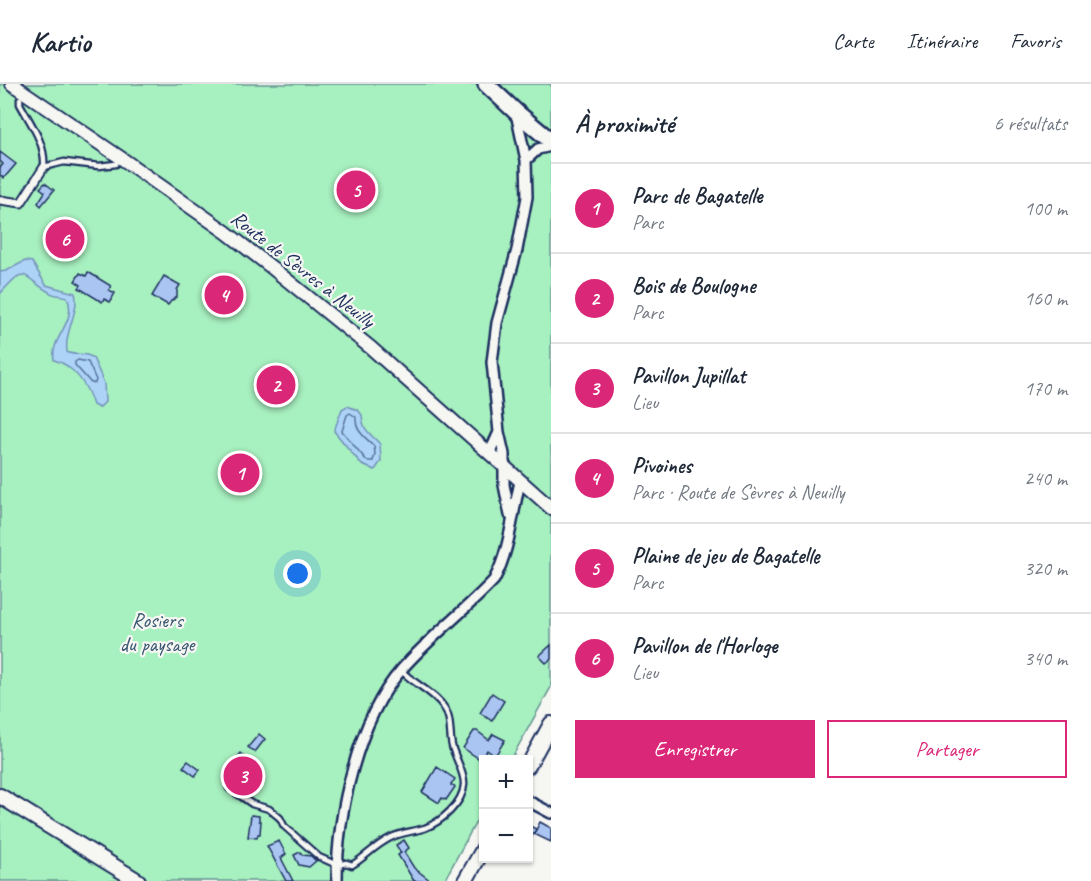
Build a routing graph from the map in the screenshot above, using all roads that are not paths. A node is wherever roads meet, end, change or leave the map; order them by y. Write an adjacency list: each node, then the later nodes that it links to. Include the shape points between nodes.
1 (12, 84): 11 (street, Route de Sèvres à Neuilly, via 253,253 370,348)
2 (486, 84): 4 (main road)
3 (20, 99): 8 (lane, via 38,136 45,156)
4 (516, 112): 5 (main road); 6 (street)
5 (551, 143): 6 (street)
6 (526, 160): 10 (street, via 526,208 497,323 492,362)
7 (116, 164): 8 (lane, via 64,162)
8 (44, 167): 9 (street, via 21,203)
9 (0, 200)
10 (499, 432): 11 (street); 12 (street)
11 (489, 454): 12 (street, Route de Sèvres à Neuilly)
12 (505, 468): 13 (street, Route de Sèvres à Neuilly); 15 (street)
13 (520, 482): 14 (street, Route de Sèvres à Neuilly); 15 (street)
14 (551, 508)
15 (511, 521): 16 (street, via 507,548 494,580)
16 (401, 670): 24 (street, via 376,709 355,759); 24 (lane, via 444,706 465,784 462,796 442,818 427,827 387,839 352,865)
17 (551, 724): 18 (main road)
18 (533, 757)
19 (229, 788): 24 (lane, via 269,810 319,857)
20 (0, 796): 25 (main road)
21 (533, 804): 22 (street)
22 (551, 813)
23 (479, 855): 27 (main road)
24 (337, 865): 26 (street)
25 (138, 881)
26 (337, 881)
27 (465, 881)

